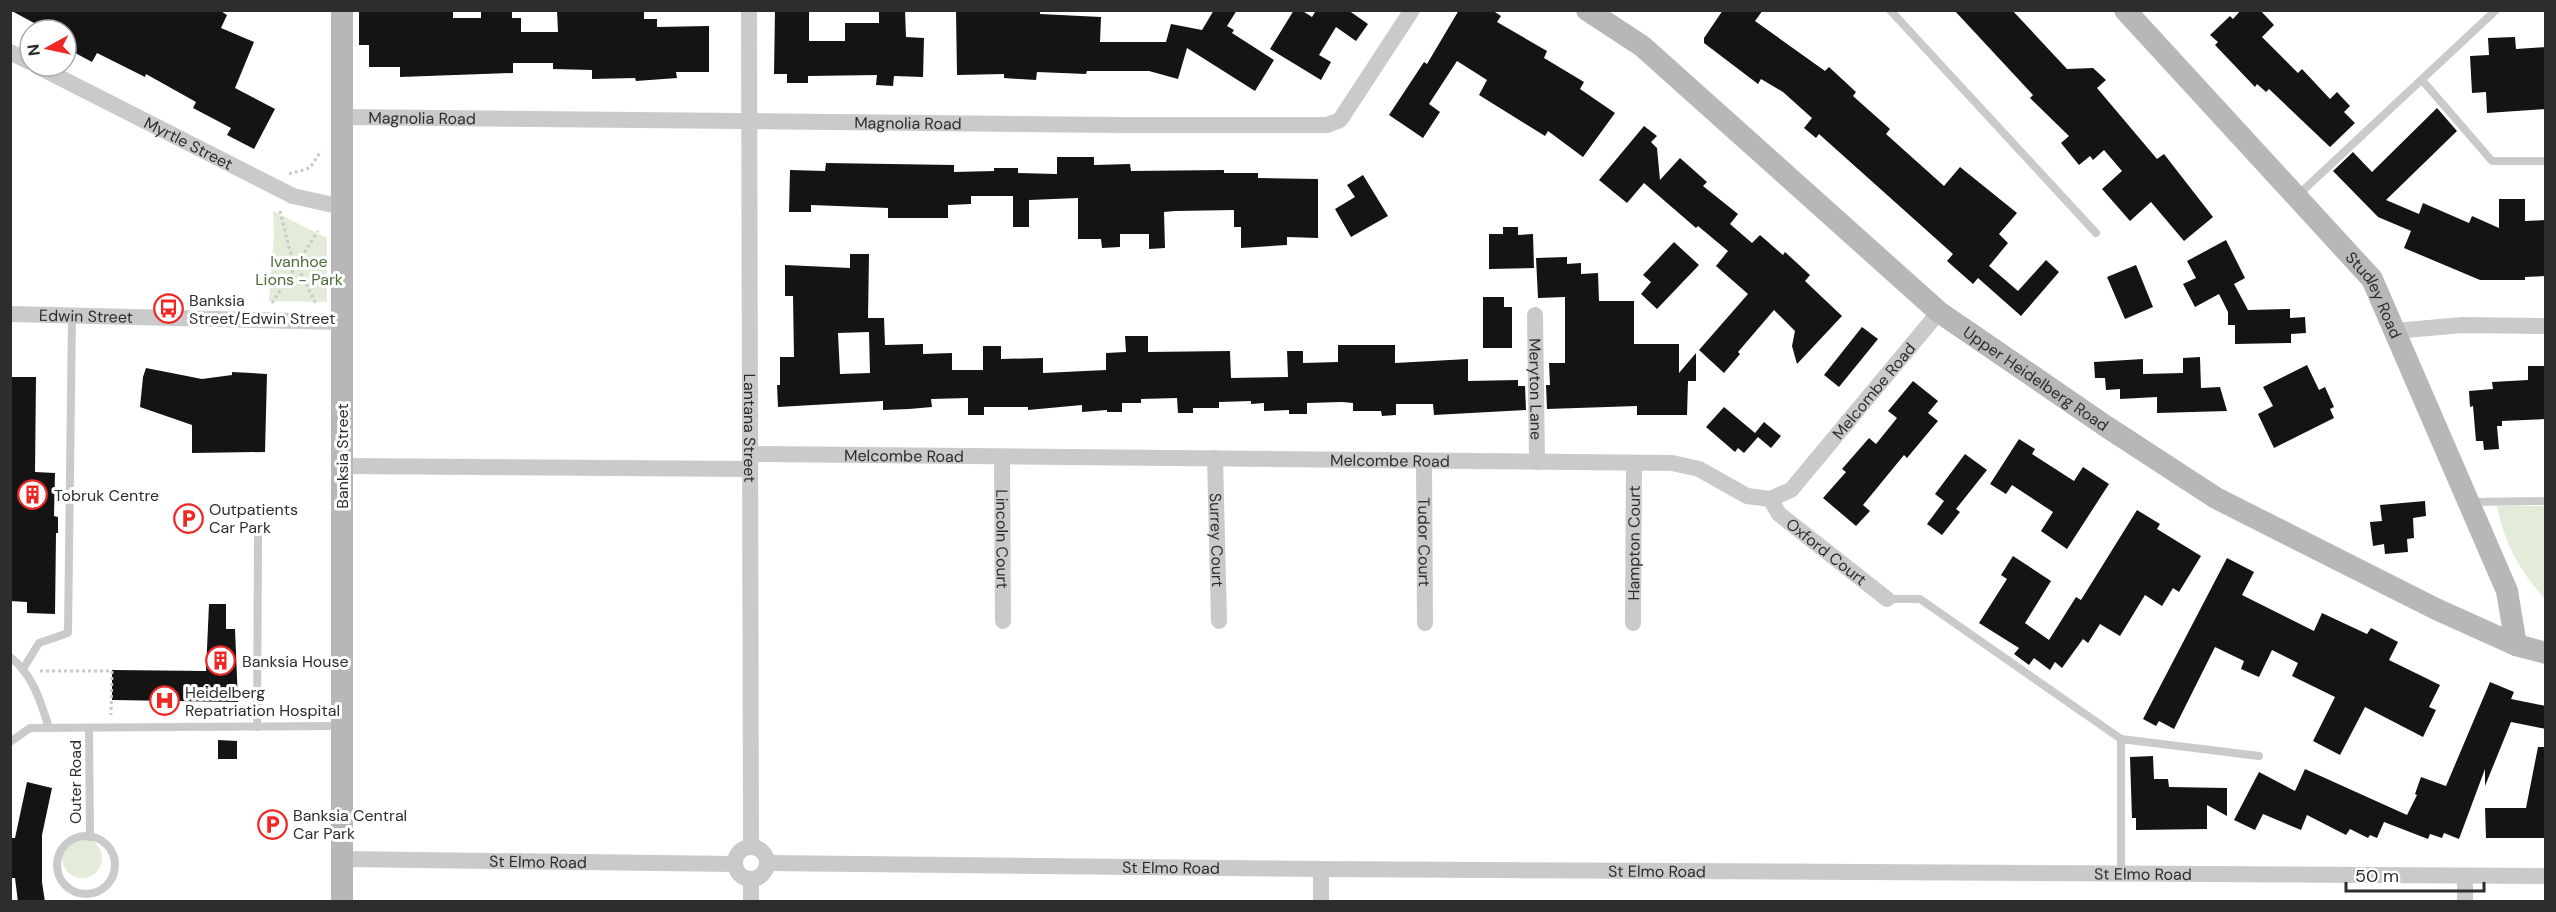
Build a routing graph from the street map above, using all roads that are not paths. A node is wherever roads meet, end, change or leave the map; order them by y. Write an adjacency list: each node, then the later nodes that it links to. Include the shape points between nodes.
1 (342, 10): 10 (street, Banksia Street)
2 (749, 10): 11 (street, Lantana Street)
3 (1412, 10): 11 (street, Magnolia Road, via 1340,120 1327,125)
4 (1587, 10): 16 (street, Upper Heidelberg Road, via 1641,46)
5 (1890, 10): 15 (lane)
6 (2125, 10): 13 (street, Studley Road)
7 (2496, 10): 9 (lane)
8 (62, 78): 14 (street, Myrtle Street, via 293,196)
9 (2422, 80): 12 (lane, via 2492,161); 13 (lane)
10 (342, 117): 11 (street, Magnolia Road); 14 (street, Banksia Street)
11 (749, 120): 26 (street, Lantana Street)
12 (2546, 161)
13 (2296, 197): 22 (street, Studley Road, via 2372,279)
14 (342, 207): 20 (street, Banksia Street)
15 (2096, 233)
16 (1939, 312): 30 (street, Melcombe Road, via 1791,490); 39 (street, Upper Heidelberg Road, via 2216,498)
17 (10, 314): 18 (street, Edwin Street)
18 (72, 315): 20 (street, Edwin Street); 42 (lane, via 68,633 39,643)
19 (1535, 315): 27 (street, Meryton Lane)
20 (342, 322): 29 (street, Banksia Street)
21 (2546, 326): 22 (street)
22 (2394, 331): 31 (street, Studley Road)
23 (1002, 456): 24 (street, Melcombe Road); 26 (street, Melcombe Road); 35 (street, Lincoln Court)
24 (1215, 458): 25 (street, Melcombe Road); 36 (street, Surrey Court)
25 (1424, 460): 27 (street, Melcombe Road); 37 (street, Tudor Court)
26 (750, 462): 29 (street, Melcombe Road); 51 (street, Lantana Street)
27 (1537, 462): 28 (street, Melcombe Road)
28 (1634, 463): 30 (street, Melcombe Road, via 1685,464 1747,496); 38 (street, Hampton Court)
29 (342, 466): 43 (street, Banksia Street)
30 (1770, 499): 34 (street, Oxford Court, via 1779,513)
31 (2469, 501): 32 (lane); 39 (street, Studley Road, via 2507,591)
32 (2546, 501)
33 (258, 536): 44 (lane)
34 (1887, 599): 47 (lane, via 1920,599)
35 (1003, 621)
36 (1219, 621)
37 (1425, 623)
38 (1633, 623)
39 (2516, 645): 40 (street, Upper Heidelberg Road)
40 (2546, 653)
41 (10, 657): 42 (lane)
42 (23, 670): 45 (lane, via 37,692)
43 (342, 726): 44 (lane); 52 (street, Banksia Street)
44 (257, 727): 46 (lane)
45 (49, 728): 46 (lane); 48 (lane, via 30,728)
46 (89, 728): 50 (lane, Outer Road)
47 (2121, 739): 49 (lane); 56 (lane)
48 (10, 742)
49 (2259, 756)
50 (90, 837): 60 (lane, Outer Road, via 111,849 115,873 109,884); 60 (lane, Outer Road, via 70,841 58,859 61,880)
51 (751, 846): 53 (street, via 760,849); 54 (street, via 737,854)
52 (342, 859): 54 (street, St Elmo Road); 61 (street, Banksia Street)
53 (767, 863): 55 (street, St Elmo Road); 59 (street, via 761,876)
54 (734, 864): 59 (street, via 741,876)
55 (1321, 869): 56 (street, St Elmo Road); 63 (street)
56 (2121, 873): 57 (street, St Elmo Road)
57 (2465, 876): 58 (street, St Elmo Road); 64 (street)
58 (2546, 876)
59 (751, 879): 62 (street)
60 (88, 898)
61 (342, 902)
62 (751, 902)
63 (1321, 902)
64 (2465, 902)

